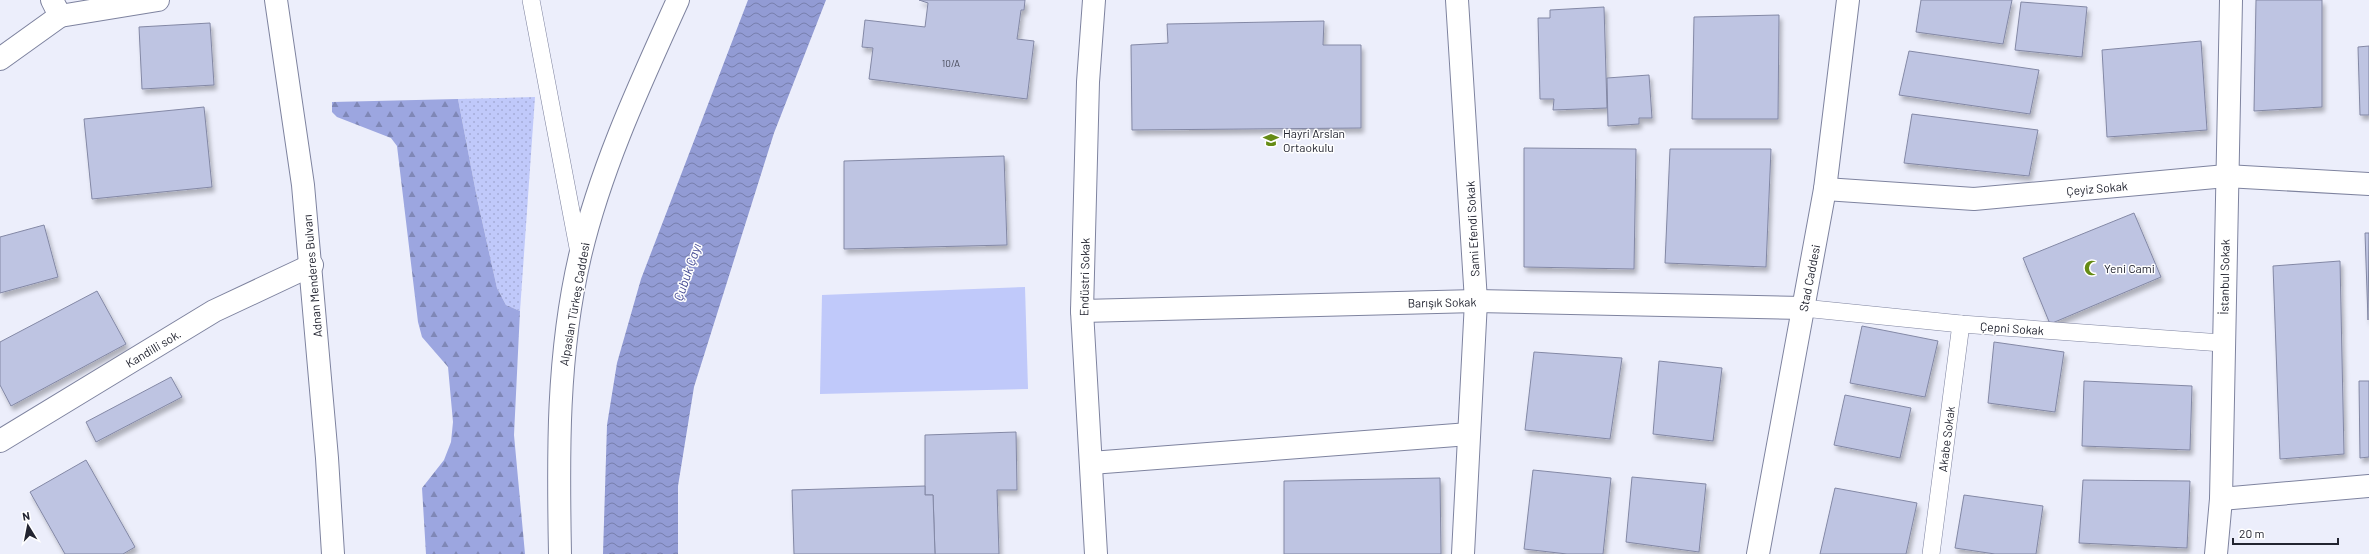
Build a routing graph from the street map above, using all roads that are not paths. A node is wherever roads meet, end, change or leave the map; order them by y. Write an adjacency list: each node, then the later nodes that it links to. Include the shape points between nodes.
1 (158, 0): 9 (street)
2 (276, 0): 15 (street, Adnan Menderes Bulvarı)
3 (531, 0): 14 (lane)
4 (678, 0): 14 (street, Alpaslan Türkeş Caddesi, via 626,114 599,190)
5 (1094, 0): 18 (street, Endüstri Sokak, via 1088,82)
6 (1457, 0): 16 (street, Sami Efendi Sokak)
7 (1848, 0): 13 (street, Stad Caddesi)
8 (2231, 0): 11 (street, İstanbul Sokak)
9 (56, 8): 10 (street)
10 (0, 59)
11 (2226, 176): 12 (street, Çeyiz Sokak); 13 (street, Çeyiz Sokak, via 1974,199); 20 (street, İstanbul Sokak)
12 (2369, 184)
13 (1825, 189): 17 (street, Stad Caddesi)
14 (580, 257): 27 (street, Alpaslan Türkeş Caddesi, via 567,327 560,387)
15 (312, 265): 22 (street, Kandilli sok., via 214,311); 26 (street, Adnan Menderes Bulvarı)
16 (1476, 301): 17 (street, Barışık Sokak); 18 (street, Barışık Sokak); 21 (street, Sami Efendi Sokak)
17 (1803, 308): 19 (lane, Çepni Sokak); 30 (street, Stad Caddesi)
18 (1082, 311): 23 (street, Endüstri Sokak)
19 (1961, 324): 20 (lane, Çepni Sokak); 31 (lane, Akabe Sokak)
20 (2222, 343): 25 (street, İstanbul Sokak)
21 (1469, 434): 23 (street); 29 (street, Sami Efendi Sokak)
22 (0, 441)
23 (1091, 463): 28 (street, Endüstri Sokak)
24 (2369, 486): 25 (street)
25 (2221, 499): 32 (street, İstanbul Sokak)
26 (333, 554)
27 (560, 554)
28 (1096, 554)
29 (1463, 554)
30 (1758, 554)
31 (1931, 554)
32 (2216, 554)

